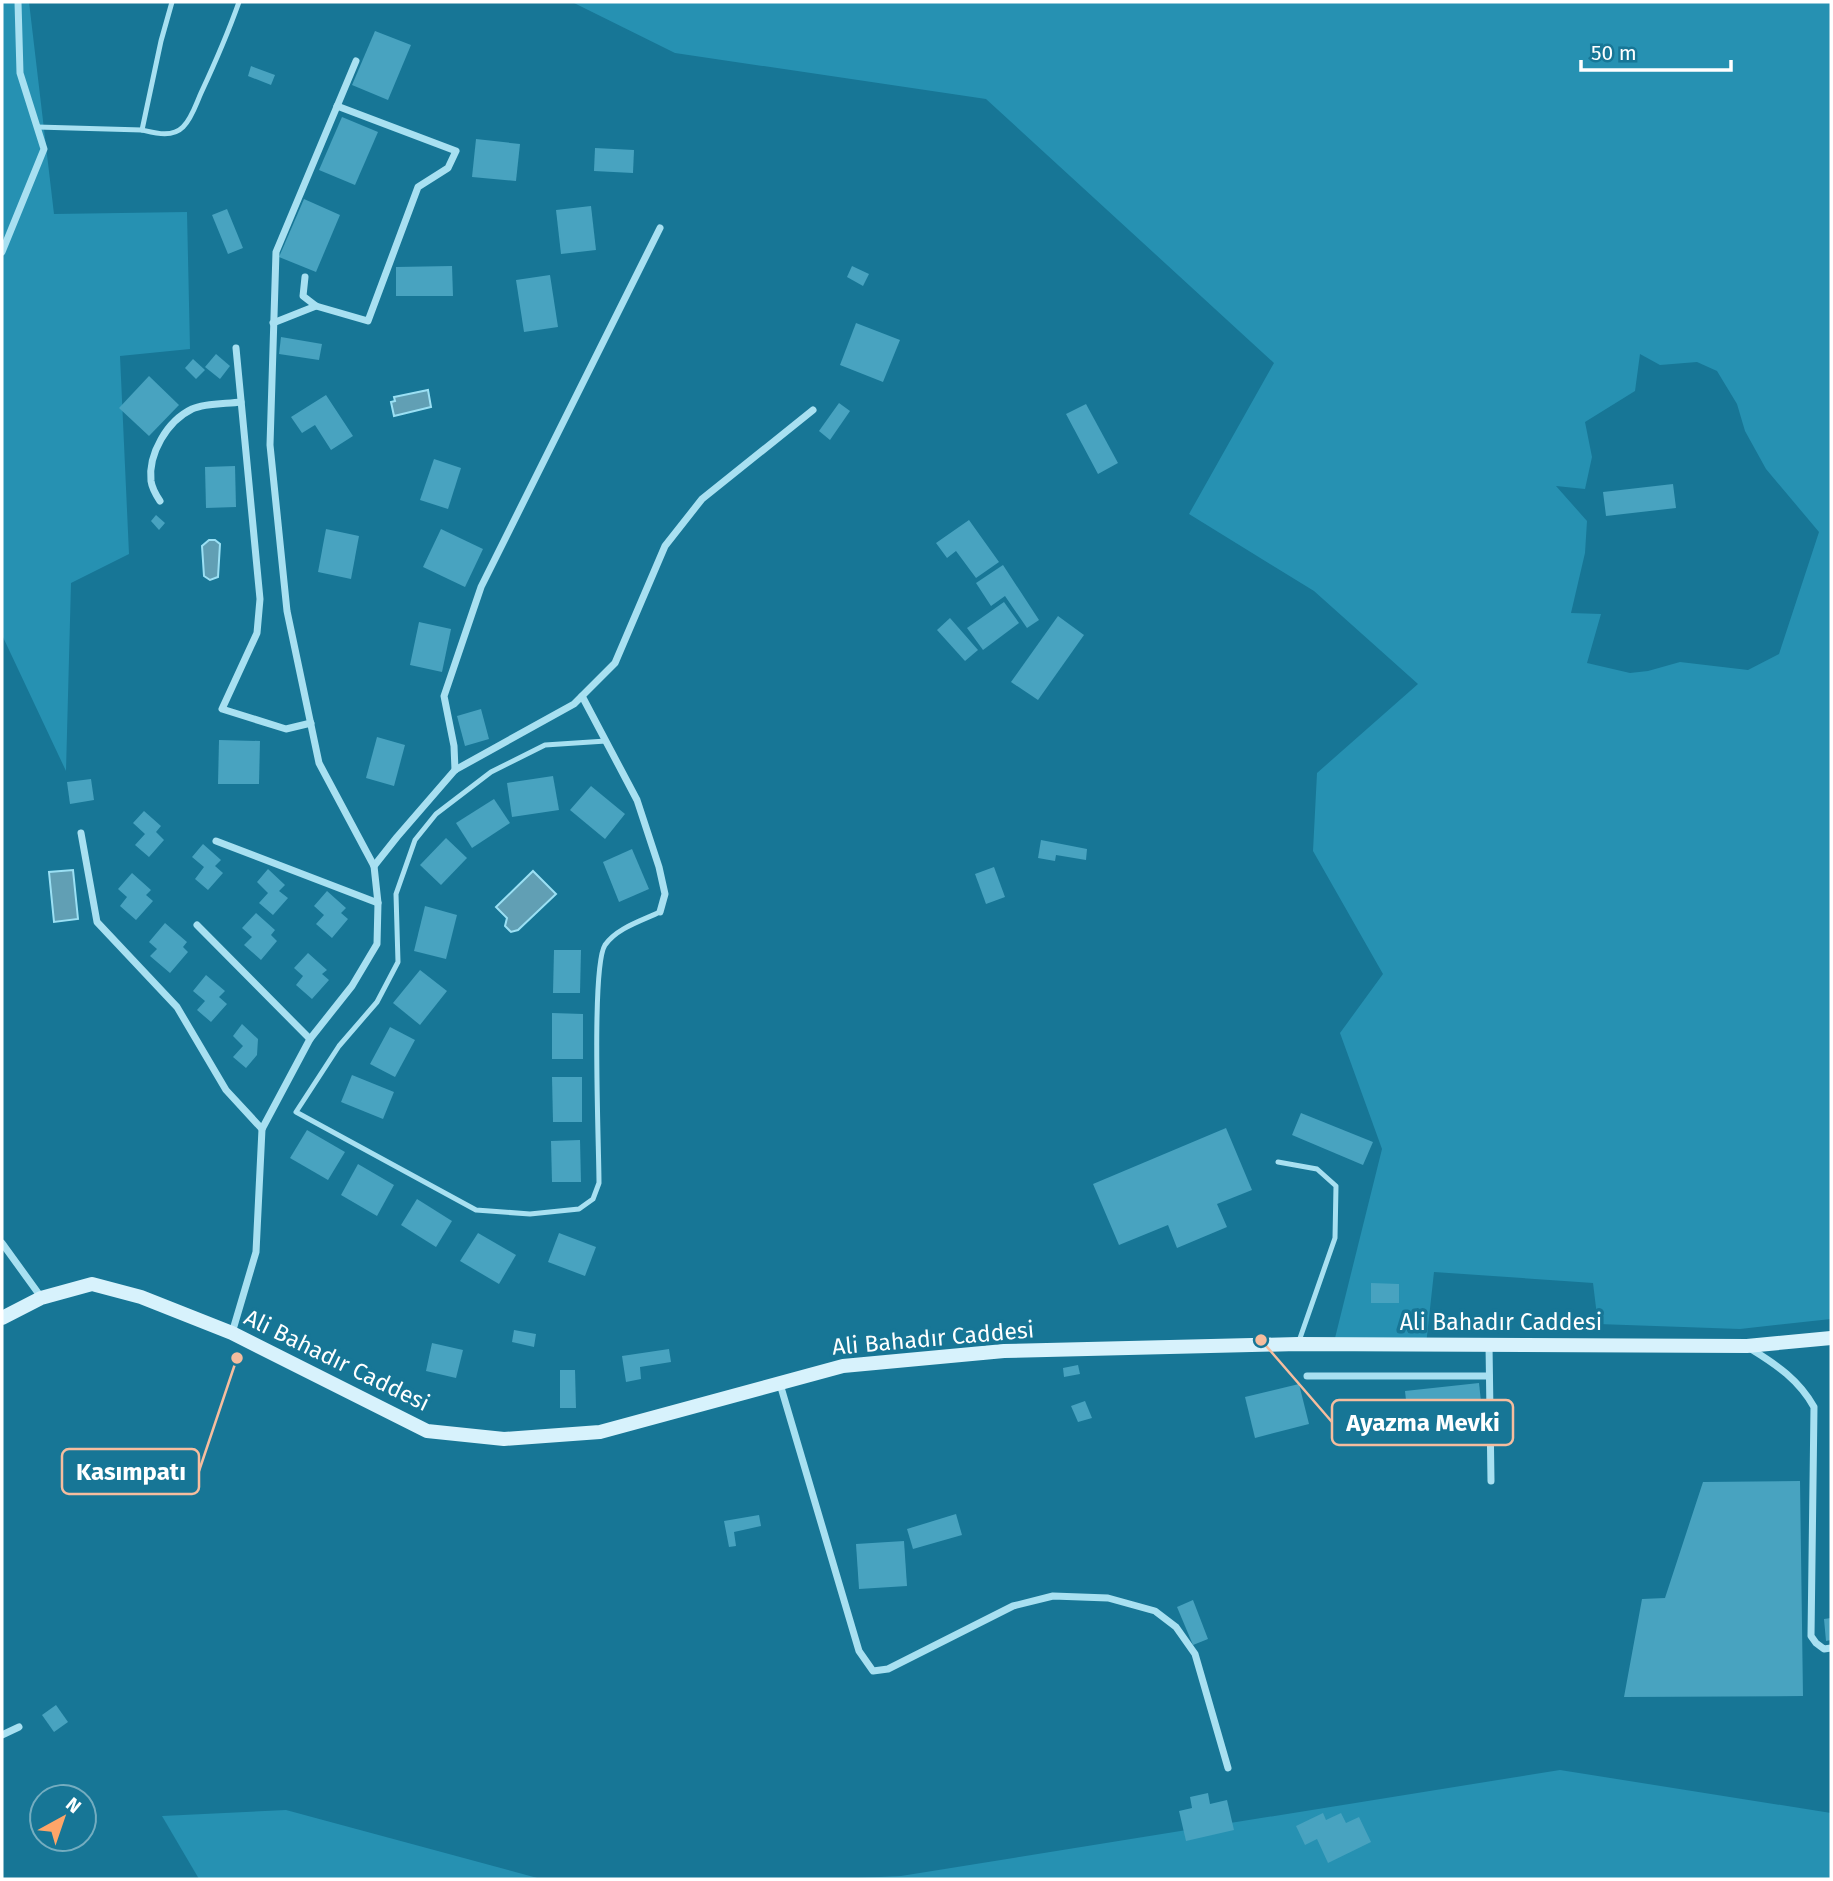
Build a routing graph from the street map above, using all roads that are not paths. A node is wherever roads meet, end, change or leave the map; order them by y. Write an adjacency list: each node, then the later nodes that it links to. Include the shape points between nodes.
1 (18, 2): 6 (street, via 20,73)
2 (172, 2): 7 (lane)
3 (239, 2): 7 (lane, via 183,128 157,134)
4 (356, 61): 5 (street)
5 (337, 107): 11 (street, via 456,151 448,168 418,187 368,321); 12 (street, via 276,252)
6 (37, 127): 7 (lane); 9 (street, via 44,149)
7 (142, 130)
8 (660, 228): 20 (street, via 481,587 444,696)
9 (2, 251)
10 (305, 277): 11 (street, via 303,296)
11 (316, 306): 12 (street)
12 (273, 323): 18 (street, via 270,445 287,611)
13 (236, 348): 14 (street)
14 (241, 402): 16 (street, via 194,408 176,420 159,442 151,465 151,484); 18 (street, via 260,599 257,633 222,709 286,729)
15 (813, 410): 17 (street, via 702,499 665,547 615,663)
16 (160, 501)
17 (582, 696): 19 (street); 20 (street)
18 (310, 723): 23 (street, via 319,763)
19 (606, 741): 25 (street, via 637,800 659,867 665,894); 25 (lane, via 545,745 491,772 436,814 415,840 396,894 398,962 377,1002 339,1046 296,1112 476,1210 530,1214 579,1209 593,1199 599,1183 597,998 603,948 615,933)
20 (455, 770): 23 (street)
21 (81, 833): 28 (street, via 97,922 177,1007 226,1090)
22 (216, 841): 24 (street)
23 (374, 866): 24 (street)
24 (378, 903): 27 (street, via 377,944 352,986)
25 (660, 912)
26 (197, 925): 27 (street)
27 (310, 1039): 28 (street)
28 (262, 1129): 33 (street, via 256,1252)
29 (1278, 1163): 35 (lane, via 1317,1169 1336,1186 1335,1238)
30 (2, 1243): 31 (street)
31 (41, 1298): 32 (main road, Ali Bahadır Caddesi); 33 (main road, Ali Bahadır Caddesi, via 92,1284 141,1297)
32 (2, 1318)
33 (232, 1333): 40 (main road, Ali Bahadır Caddesi, via 427,1430 504,1439 600,1432)
34 (1831, 1338): 37 (main road, Ali Bahadır Caddesi)
35 (1298, 1344): 36 (main road, Ali Bahadır Caddesi); 40 (main road, Ali Bahadır Caddesi, via 1004,1352 843,1366)
36 (1489, 1345): 37 (main road, Ali Bahadır Caddesi); 39 (street)
37 (1747, 1346): 42 (street, via 1781,1368 1804,1389 1814,1407 1811,1636 1824,1649)
38 (1307, 1376): 39 (street)
39 (1489, 1376): 41 (street)
40 (780, 1383): 45 (street, via 859,1651 873,1671 888,1669 1013,1606 1053,1595 1108,1598 1156,1611 1176,1627 1195,1654)
41 (1491, 1481)
42 (1831, 1648)
43 (19, 1727): 44 (street)
44 (2, 1735)
45 (1228, 1768)

